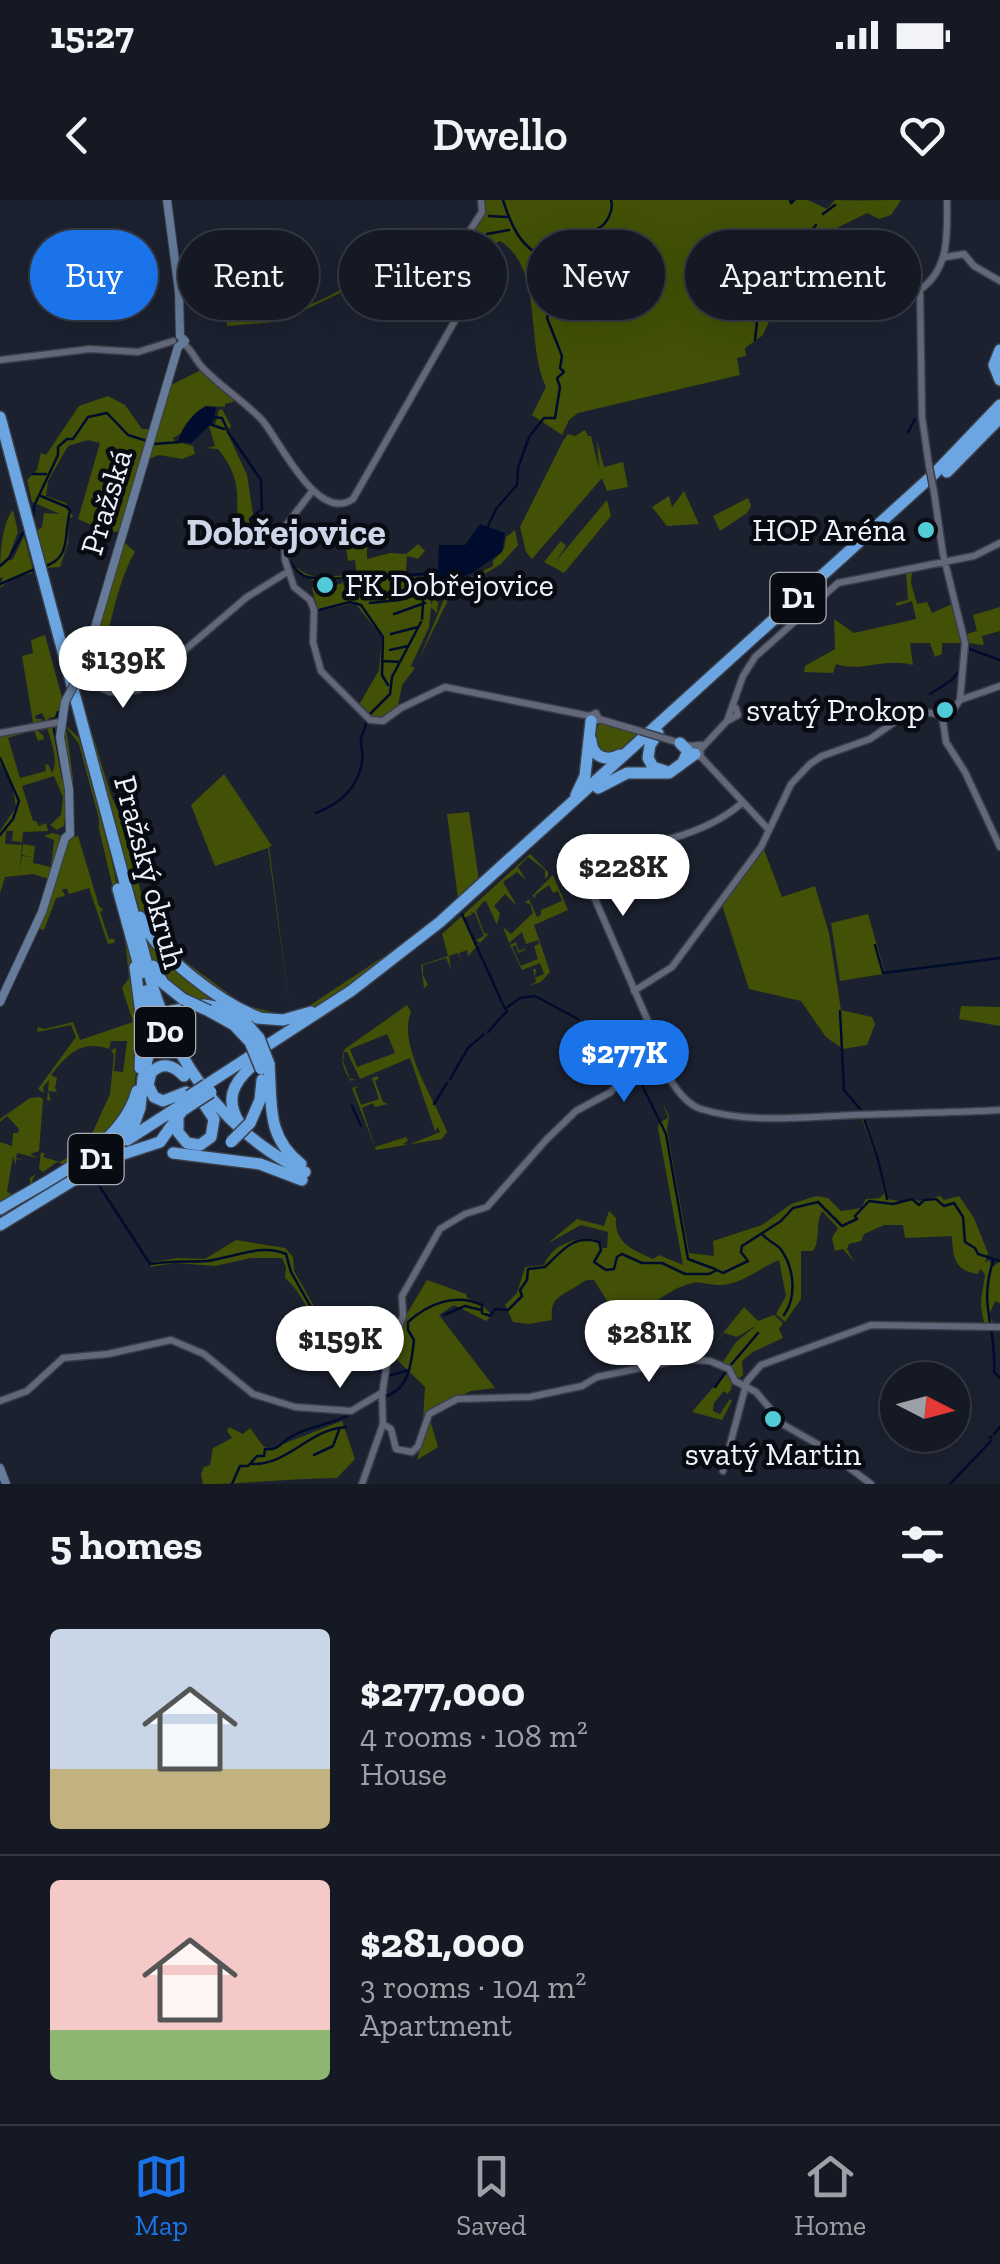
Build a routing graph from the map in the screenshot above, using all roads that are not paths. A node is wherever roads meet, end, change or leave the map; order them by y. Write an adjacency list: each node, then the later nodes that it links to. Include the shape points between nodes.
1 (167, 200): 6 (main road, Pražská)
2 (481, 200): 13 (street, via 482,212 464,241 470,267 464,303 388,438 350,502 338,505)
3 (948, 200): 4 (street)
4 (946, 254): 5 (street, via 964,254); 16 (street, bridge, via 938,274 920,290 923,430)
5 (1000, 281)
6 (178, 342): 8 (street, via 134,352 90,349); 13 (street, via 264,422); 19 (main road, Pražská)
7 (1000, 350): 9 (highway, via 994,364)
8 (0, 360)
9 (1000, 380)
10 (999, 405): 26 (highway, D1, via 963,458); 28 (highway, D1)
11 (0, 417): 14 (highway, Pražský okruh / D0)
12 (0, 431): 14 (highway, Pražský okruh / D0)
13 (314, 490): 17 (street, via 284,528)
14 (21, 502): 18 (highway, Pražský okruh / D0)
15 (1000, 543): 16 (street, via 978,556)
16 (944, 562): 21 (street, via 965,643); 27 (street, via 851,579 829,590 754,657 733,712)
17 (289, 570): 19 (street, via 138,690 117,693); 23 (street, via 314,610 321,671 367,717 378,722 445,688)
18 (40, 571): 30 (highway, Pražský okruh / D0); 35 (highway, Pražský okruh / D0)
19 (80, 673): 24 (main road, Pražská, bridge)
20 (1000, 686): 21 (street)
21 (960, 700): 22 (street)
22 (942, 716): 34 (street, via 912,710 870,739 814,761 794,780); 36 (street, via 946,742)
23 (594, 720): 26 (street, bridge); 28 (highway, via 596,754 613,758); 33 (highway, via 585,776)
24 (60, 722): 25 (street); 42 (main road, via 69,808 60,857)
25 (0, 733)
26 (662, 733): 29 (street); 29 (highway, via 650,745 649,762 664,771); 31 (highway, D1)
27 (707, 741): 29 (street); 29 (street)
28 (633, 748): 33 (highway, D1)
29 (693, 751): 31 (highway, via 670,773 622,774); 32 (street)
30 (99, 785): 37 (highway); 56 (highway, Pražský okruh / D0, via 175,1046 226,1116)
31 (590, 793): 46 (highway, D1, via 427,939)
32 (743, 802): 34 (street); 40 (street, via 677,837 578,860)
33 (564, 810): 39 (highway, D1)
34 (769, 830): 40 (street, via 672,967)
35 (108, 836): 38 (highway, D0); 56 (highway, Pražský okruh / D0, via 150,992 178,1059 231,1126)
36 (1000, 847)
37 (132, 896): 43 (highway, bridge, via 156,972 168,988); 45 (highway, via 159,946)
38 (126, 919): 41 (highway); 49 (highway, via 140,996)
39 (382, 968): 44 (highway); 51 (highway, D1)
40 (634, 990): 47 (street)
41 (148, 1000): 50 (highway); 54 (highway, via 153,1035 140,1108)
42 (0, 1002)
43 (205, 1008): 45 (highway); 48 (highway, bridge, via 255,1040); 49 (highway, bridge, via 172,1012 156,1024 146,1038)
44 (315, 1010): 45 (highway, via 287,1020); 51 (highway)
45 (260, 1018)
46 (301, 1030): 48 (highway); 51 (highway, D1)
47 (659, 1059): 53 (street, via 695,1106 744,1116); 60 (street, via 632,1067 612,1092 576,1111 485,1209 440,1229 403,1294)
48 (260, 1067): 51 (highway); 55 (highway, bridge, via 260,1100 231,1142 202,1153); 56 (highway, via 275,1132); 56 (highway, via 232,1092 236,1118)
49 (140, 1072): 57 (highway, via 117,1131)
50 (184, 1076): 52 (highway); 52 (highway, via 162,1066 148,1085 162,1100)
51 (207, 1086): 52 (highway, D1, bridge)
52 (192, 1100): 54 (highway, D1); 54 (highway, via 160,1142); 56 (highway, via 240,1139); 57 (highway, D1)
53 (1000, 1110)
54 (120, 1147): 55 (highway); 57 (highway, D1); 57 (highway, via 19,1213)
55 (173, 1153): 56 (highway)
56 (305, 1173)
57 (0, 1217)
58 (994, 1328): 59 (street, via 871,1324 761,1365)
59 (746, 1385): 62 (street, via 728,1368 692,1358 530,1397 455,1400 429,1414 412,1452 396,1448 391,1429); 64 (street); 67 (street, via 784,1426)
60 (382, 1395): 61 (street, via 346,1411 299,1408 253,1394 204,1354 171,1340 61,1358 27,1392); 62 (street)
61 (0, 1401)
62 (382, 1424): 66 (street)
63 (0, 1468): 65 (main road)
64 (724, 1472)
65 (6, 1484)
66 (362, 1484)
67 (871, 1484)

